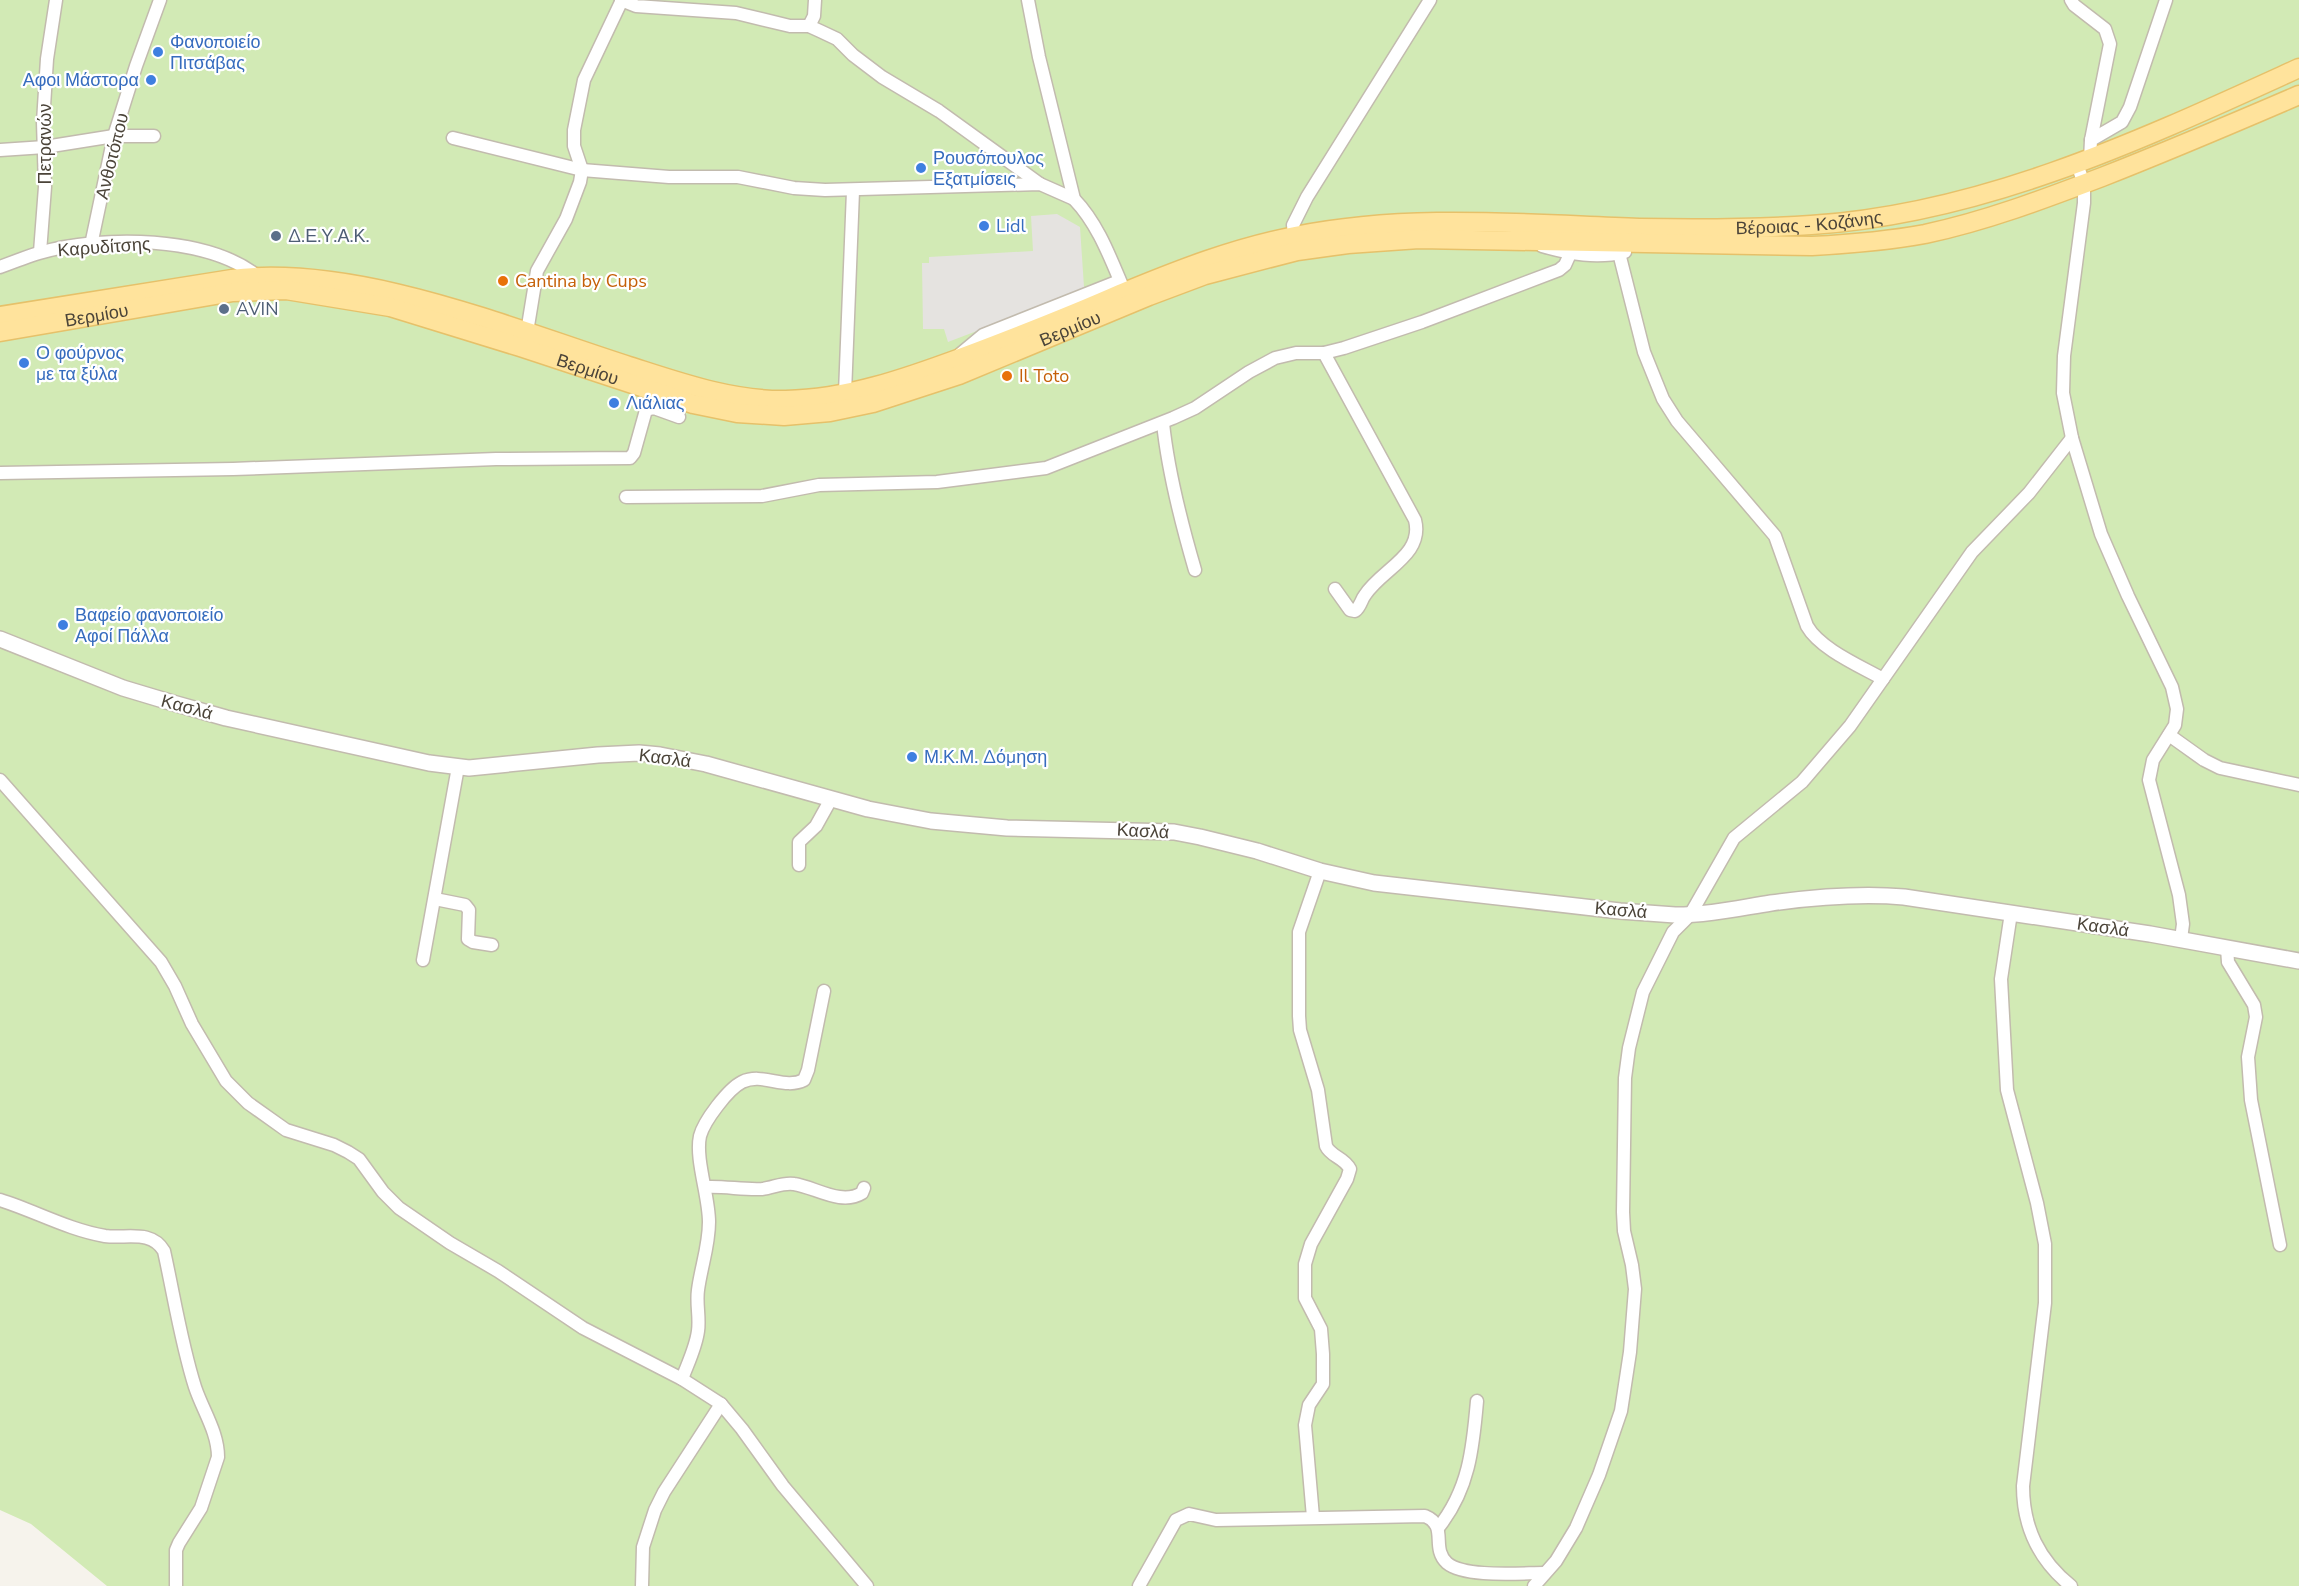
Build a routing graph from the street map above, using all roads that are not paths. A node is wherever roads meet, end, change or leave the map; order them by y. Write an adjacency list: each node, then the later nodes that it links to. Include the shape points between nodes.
1 (56, 0): 16 (street, Πετρανών, via 47,59)
2 (160, 0): 12 (street, Ανθοτόπου)
3 (621, 0): 9 (street, via 636,6 736,13 789,26); 19 (street, via 584,80 574,130 574,146)
4 (815, 0): 9 (street, via 814,16)
5 (1028, 0): 23 (street)
6 (1430, 0): 25 (street, via 1307,197 1293,225)
7 (2071, 0): 15 (street, via 2104,29 2110,44)
8 (2166, 0): 15 (street, via 2126,115 2122,122)
9 (808, 26): 20 (street, via 837,39 876,73 939,111)
10 (2299, 68): 18 (main road, Βέροιας - Κοζάνης)
11 (2299, 94): 21 (main road, Βέροιας - Κοζάνης)
12 (114, 136): 13 (street); 16 (street); 26 (street, Ανθοτόπου)
13 (154, 136)
14 (453, 138): 19 (street)
15 (2091, 140): 18 (street)
16 (45, 147): 17 (street); 28 (street, Πετρανών)
17 (0, 150)
18 (2083, 162): 21 (street); 25 (main road, Βέροιας - Κοζάνης, via 1981,196 1894,217 1809,225 1660,228 1443,221 1358,226)
19 (582, 170): 22 (street, via 669,177 738,177 794,188); 37 (street, via 575,198 537,271)
20 (1040, 184): 22 (street); 23 (street)
21 (2084, 184): 27 (main road, Βέροιας - Κοζάνης, via 1987,219 1863,244); 42 (street, via 2063,374)
22 (853, 190): 39 (street)
23 (1074, 199): 34 (street, via 1097,229)
24 (1494, 239): 25 (main road, Βέροιας - Κοζάνης); 27 (main road, Βέροιας - Κοζάνης); 30 (street)
25 (1295, 243): 34 (main road, Βερμίου, via 1205,275)
26 (91, 245): 28 (street, Καρυδίτσης); 32 (street, Καρυδίτσης, via 135,242 189,247 231,261)
27 (1690, 245): 29 (street)
28 (40, 252): 31 (street, Καρυδίτσης)
29 (1619, 253): 30 (street); 48 (street, via 1644,352 1663,399 1677,421 1775,536 1814,637)
30 (1570, 254): 38 (street, via 1558,270 1404,328)
31 (0, 267)
32 (258, 276): 33 (street, Καρυδίτσης); 35 (main road, Βερμίου); 37 (main road, Βερμίου, via 362,287)
33 (272, 289): 34 (main road, Βερμίου, via 390,307 693,404 761,415 808,414 873,403 959,375); 36 (main road, Βερμίου)
34 (1125, 292): 39 (main road, Βερμίου, via 917,374)
35 (0, 316)
36 (0, 332)
37 (526, 332): 39 (main road, Βερμίου, via 655,374 748,398 786,400)
38 (1324, 353): 41 (street, via 1275,358 1195,408); 46 (street, via 1417,527 1411,548 1365,595 1356,611 1350,610)
39 (845, 393)
40 (679, 417): 43 (street, via 654,408 646,410 630,458)
41 (1163, 423): 44 (street, via 1046,468 957,481 819,485 749,497); 45 (street, via 1183,531)
42 (2072, 438): 48 (street, via 2029,493 1972,552); 49 (street, via 2101,534 2172,687 2177,709)
43 (0, 473)
44 (626, 497)
45 (1195, 570)
46 (1335, 589)
47 (0, 639): 50 (street, Κασλά, via 173,704 396,757)
48 (1883, 679): 58 (street, via 1851,726 1802,782 1734,838)
49 (2169, 735): 52 (street, via 2220,768); 59 (street, via 2152,760 2149,780 2179,895)
50 (458, 767): 53 (street, Κασλά, via 639,753 706,764); 56 (street)
51 (0, 780): 69 (street, via 161,962 221,1074 248,1103 286,1130 348,1152 359,1159 399,1208 440,1237 583,1328)
52 (2299, 785)
53 (831, 799): 54 (street, via 816,826 799,842); 55 (street, Κασλά, via 950,823 1189,834)
54 (799, 864)
55 (1320, 871): 58 (street, Κασλά, via 1401,887); 72 (street, via 1299,932 1299,1023 1318,1090 1326,1146 1350,1168 1311,1244 1305,1264 1305,1298 1321,1329 1323,1354 1323,1384 1309,1405 1305,1425)
56 (435, 899): 60 (street, via 465,905 469,910 468,939); 62 (street)
57 (2011, 913): 58 (street, Κασλά, via 1927,899 1869,895 1826,896); 59 (street, Κασλά); 80 (street, via 2001,979 2007,1090 2045,1245 2045,1303 2023,1503 2030,1534 2052,1569)
58 (1690, 915): 74 (street, via 1673,932 1648,979 1625,1071 1623,1212 1635,1289 1621,1411 1576,1528)
59 (2181, 939): 61 (street, Κασλά)
60 (492, 945)
61 (2227, 948): 63 (street, Κασλά); 68 (street, via 2228,962 2254,1005 2256,1017 2248,1057 2251,1100)
62 (423, 960)
63 (2299, 961)
64 (824, 991): 65 (street, via 804,1080 790,1085 765,1079 743,1082 707,1119 699,1146)
65 (706, 1187): 66 (street, via 766,1189 789,1183 851,1198); 69 (street, via 709,1233 697,1294 699,1329)
66 (864, 1188)
67 (0, 1200): 75 (street, via 97,1234 147,1237 158,1242 164,1251 180,1334 218,1449 201,1508 178,1543)
68 (2280, 1245)
69 (682, 1379): 71 (street)
70 (1477, 1401): 73 (street, via 1470,1467 1459,1496)
71 (721, 1404): 76 (street, via 655,1510 643,1547); 77 (street, via 790,1495)
72 (1313, 1517): 73 (street, via 1425,1516); 78 (street, via 1216,1520 1181,1516)
73 (1438, 1528): 74 (street, via 1440,1552 1453,1567 1483,1572)
74 (1544, 1573): 79 (street)
75 (176, 1586)
76 (642, 1586)
77 (867, 1586)
78 (1139, 1586)
79 (1534, 1586)
80 (2071, 1586)

